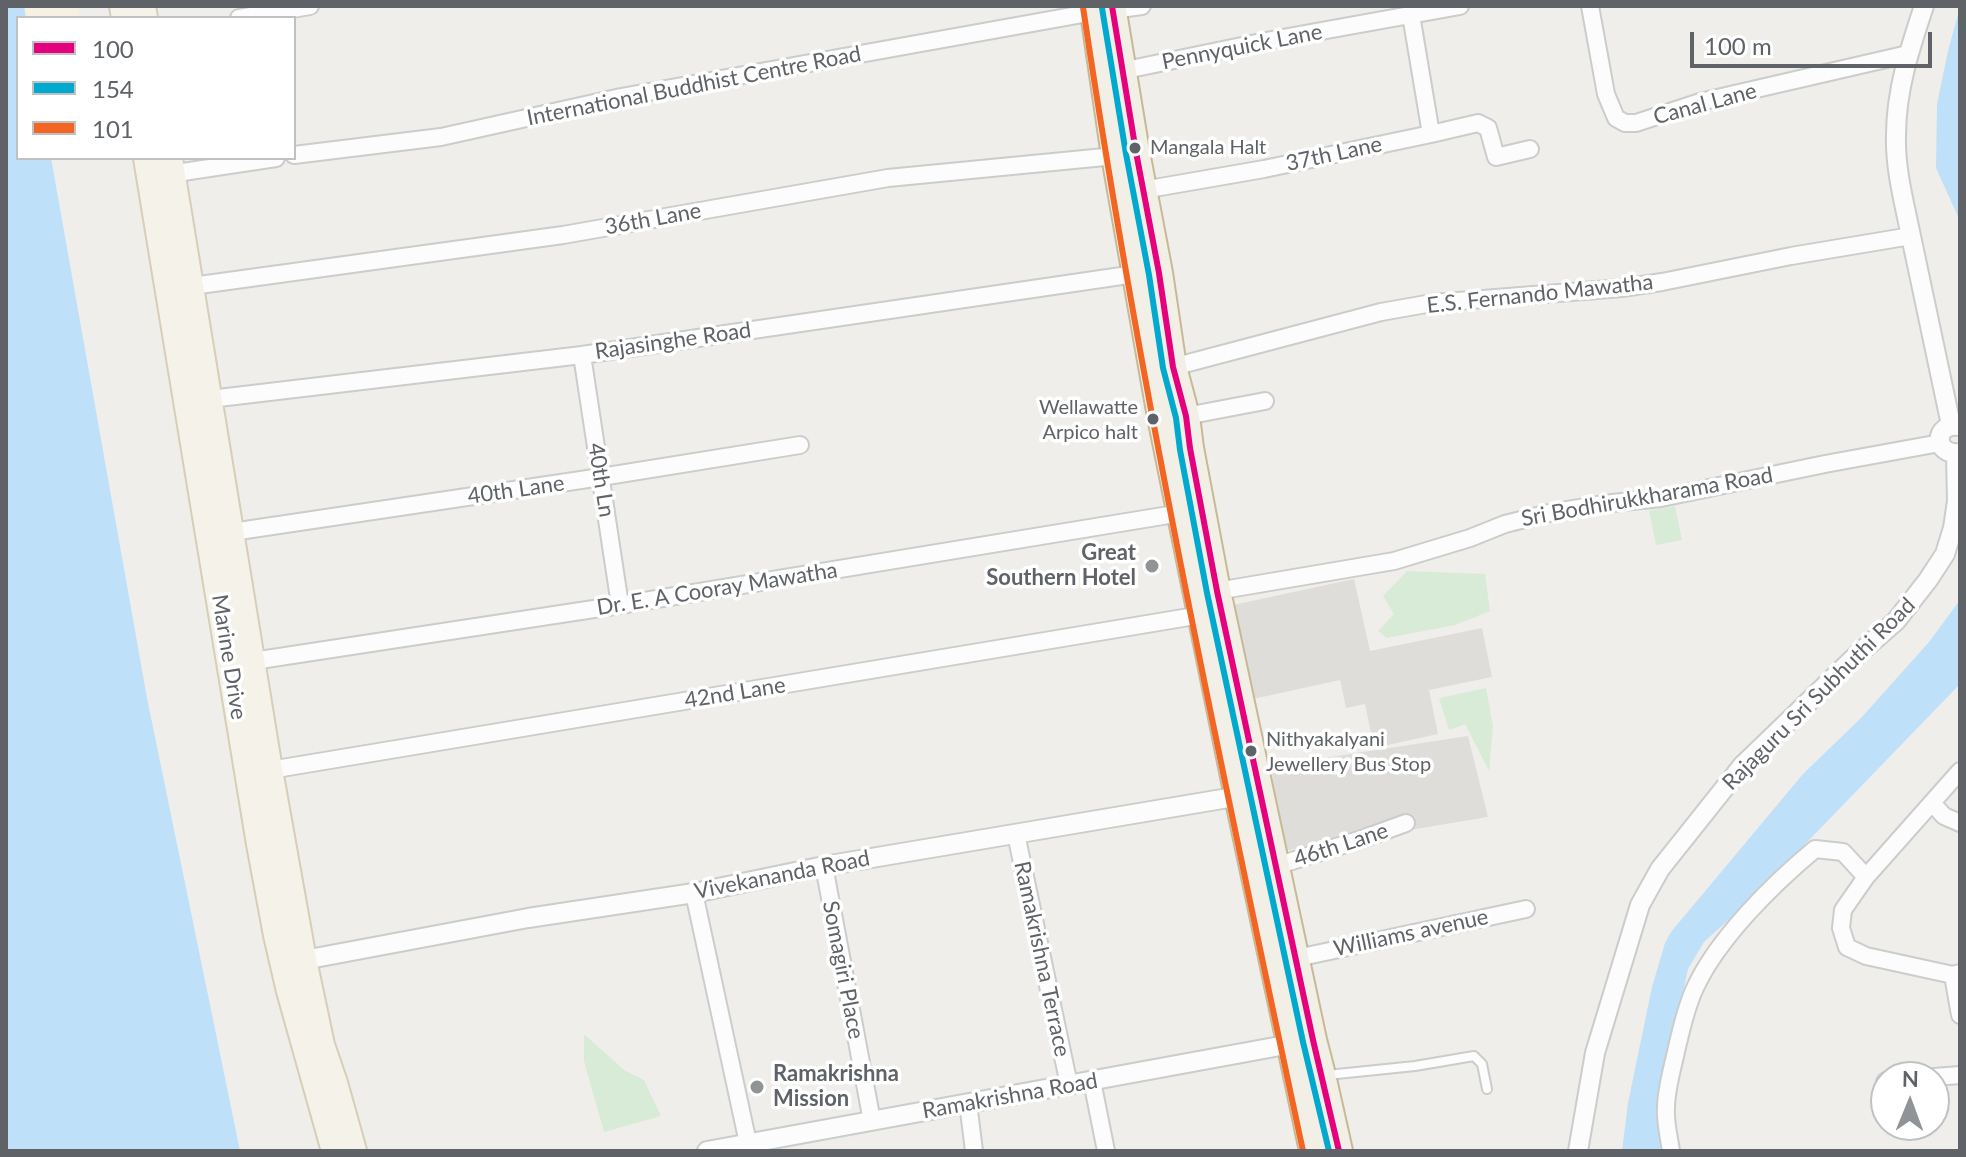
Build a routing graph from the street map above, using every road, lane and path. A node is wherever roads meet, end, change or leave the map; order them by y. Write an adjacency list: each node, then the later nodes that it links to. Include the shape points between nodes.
1 (310, 6): 8 (street)
2 (1142, 6): 6 (street, International Buddhist Centre Road)
3 (1460, 6): 7 (street)
4 (1590, 6): 9 (street, Canal Lane, via 1606,94 1616,118 1625,123)
5 (1924, 6): 9 (street)
6 (1103, 9): 10 (highway); 13 (street, International Buddhist Centre Road, via 621,97 441,137); 14 (highway)
7 (1411, 15): 10 (street, Pennyquick Lane); 11 (street)
8 (251, 16)
9 (1908, 54): 18 (street, via 1895,137)
10 (1121, 71): 17 (highway)
11 (1431, 134): 12 (street, 37th Lane, via 1478,123 1488,128 1496,157); 17 (street, 37th Lane)
12 (1530, 149)
13 (296, 155)
14 (1115, 156): 19 (highway); 20 (street, 36th Lane, via 888,178 563,235)
15 (247, 160): 16 (street)
16 (160, 166): 20 (main road, Marine Drive); 60 (main road, Marine Drive, via 259,844 293,1006)
17 (1143, 190): 22 (highway)
18 (1911, 236): 22 (street, E.S. Fernando Mawatha, via 1649,284 1381,312); 26 (street)
19 (1135, 274): 21 (street, Rajasinghe Road); 30 (highway)
20 (192, 286): 23 (main road, Marine Drive)
21 (582, 355): 23 (street, Rajasinghe Road); 29 (street, 40th Ln)
22 (1173, 367): 25 (highway)
23 (210, 399): 31 (main road, Marine Drive)
24 (1265, 401): 25 (street)
25 (1186, 416): 32 (highway)
26 (1955, 425): 28 (street, via 1943,430)
27 (800, 445): 29 (street, 40th Lane)
28 (1952, 450): 32 (street, Sri Bodhirukkharama Road, via 1825,464 1661,498 1549,513 1394,561); 67 (street, Rajaguru Sri Subhuthi Road, via 1957,501 1953,528 1945,554 1928,580 1896,621 1742,766 1660,869 1640,905 1595,1053)
29 (601, 477): 31 (street, 40th Lane); 33 (street, 40th Ln)
30 (1181, 513): 33 (street, Dr. E. A Cooray Mawatha); 34 (highway)
31 (232, 532): 35 (main road, Marine Drive)
32 (1217, 591): 38 (highway)
33 (620, 605): 35 (street, Dr. E. A Cooray Mawatha)
34 (1201, 615): 36 (street, 42nd Lane); 38 (highway)
35 (253, 661): 36 (main road, Marine Drive)
36 (270, 770): 49 (main road, Marine Drive)
37 (1960, 771): 39 (street)
38 (1249, 794): 42 (street, Vivekananda Road); 44 (highway); 52 (highway)
39 (1932, 803): 41 (street); 45 (street)
40 (1406, 823): 44 (street, 46th Lane)
41 (1960, 823)
42 (1016, 834): 43 (street, Vivekananda Road); 55 (street, Ramakrishna Terrace)
43 (824, 866): 46 (street, Vivekananda Road); 58 (street, Somagiri Place)
44 (1276, 866): 48 (highway)
45 (1866, 877): 50 (street, via 1843,910 1847,947 1866,956); 68 (street, via 1843,852 1815,849 1718,949 1688,1006 1673,1064 1666,1108)
46 (694, 893): 49 (street, Vivekananda Road); 59 (street)
47 (1526, 909): 48 (street, Williams avenue)
48 (1297, 958): 52 (highway)
49 (304, 960): 61 (main road, Marine Drive, via 322,1045)
50 (1957, 974): 51 (street)
51 (1960, 1015)
52 (1302, 1042): 53 (highway); 54 (street, Ramakrishna Road); 65 (highway)
53 (1322, 1075): 56 (lane, via 1474,1056 1482,1064); 66 (highway)
54 (1092, 1081): 55 (street, Ramakrishna Road); 64 (street)
55 (1069, 1085): 57 (street, Ramakrishna Road)
56 (1487, 1089)
57 (968, 1103): 58 (street, Ramakrishna Road); 63 (street)
58 (872, 1121): 59 (street, Ramakrishna Road)
59 (748, 1143): 62 (street, Ramakrishna Road)
60 (334, 1151)
61 (354, 1151)
62 (707, 1151)
63 (974, 1151)
64 (1106, 1151)
65 (1313, 1151)
66 (1339, 1151)
67 (1578, 1151)
68 (1671, 1151)

